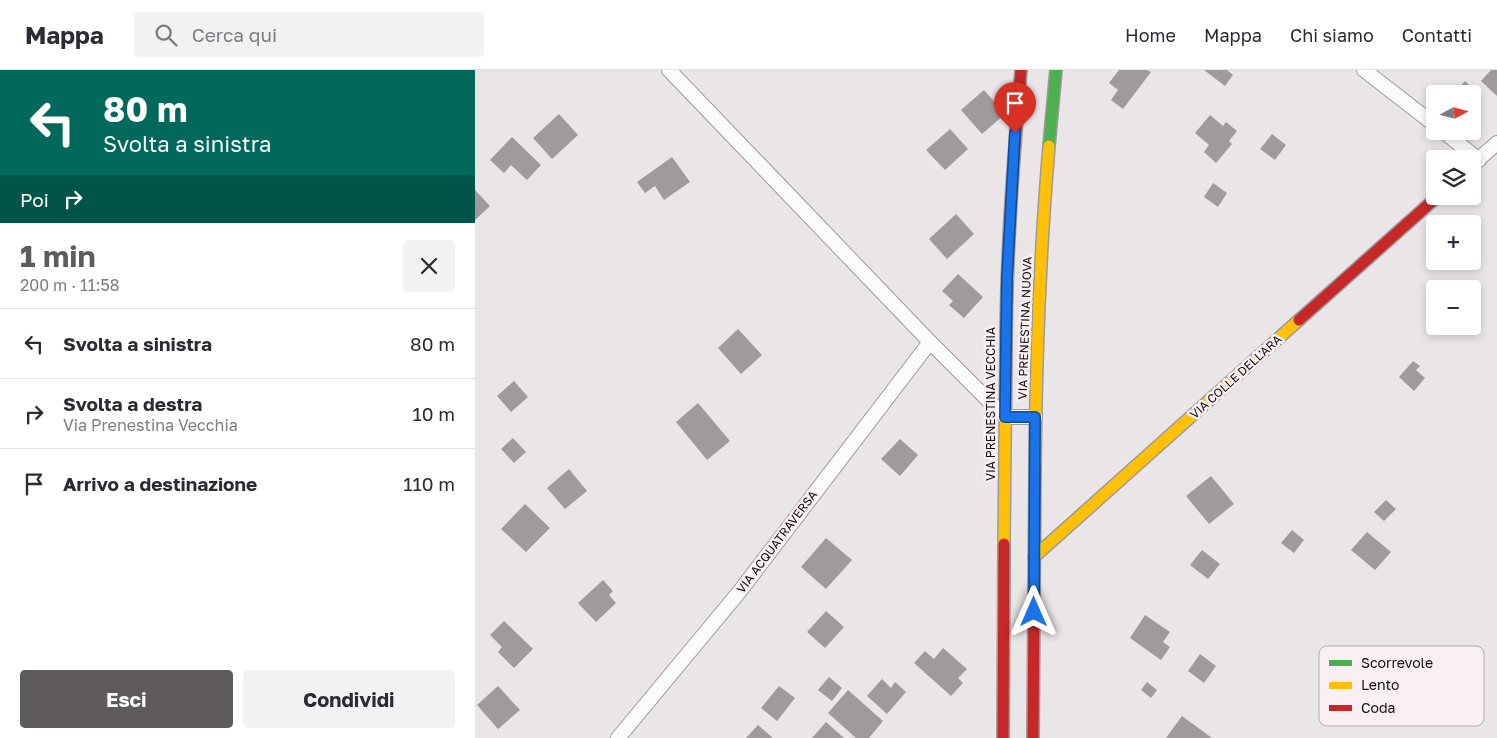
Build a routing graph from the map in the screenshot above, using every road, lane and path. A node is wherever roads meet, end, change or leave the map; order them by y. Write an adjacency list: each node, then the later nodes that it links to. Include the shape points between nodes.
1 (669, 70): 11 (street)
2 (1021, 70): 12 (street, VIA PRENESTINA VECCHIA, via 1008,237)
3 (1057, 70): 13 (street, VIA PRENESTINA NUOVA, via 1040,268)
4 (1364, 70): 5 (street)
5 (1426, 118)
6 (1453, 140): 8 (street)
7 (1497, 143): 9 (street)
8 (1463, 150)
9 (1481, 157)
10 (1428, 205): 14 (street, VIA COLLE DELL'ARA)
11 (930, 342): 12 (street); 15 (street, VIA ACQUATRAVERSA, via 740,590)
12 (1005, 417): 13 (street); 16 (street, VIA PRENESTINA VECCHIA)
13 (1035, 417): 14 (street, VIA PRENESTINA NUOVA)
14 (1035, 557): 17 (street, VIA PRENESTINA NUOVA)
15 (618, 738)
16 (1003, 738)
17 (1033, 738)

